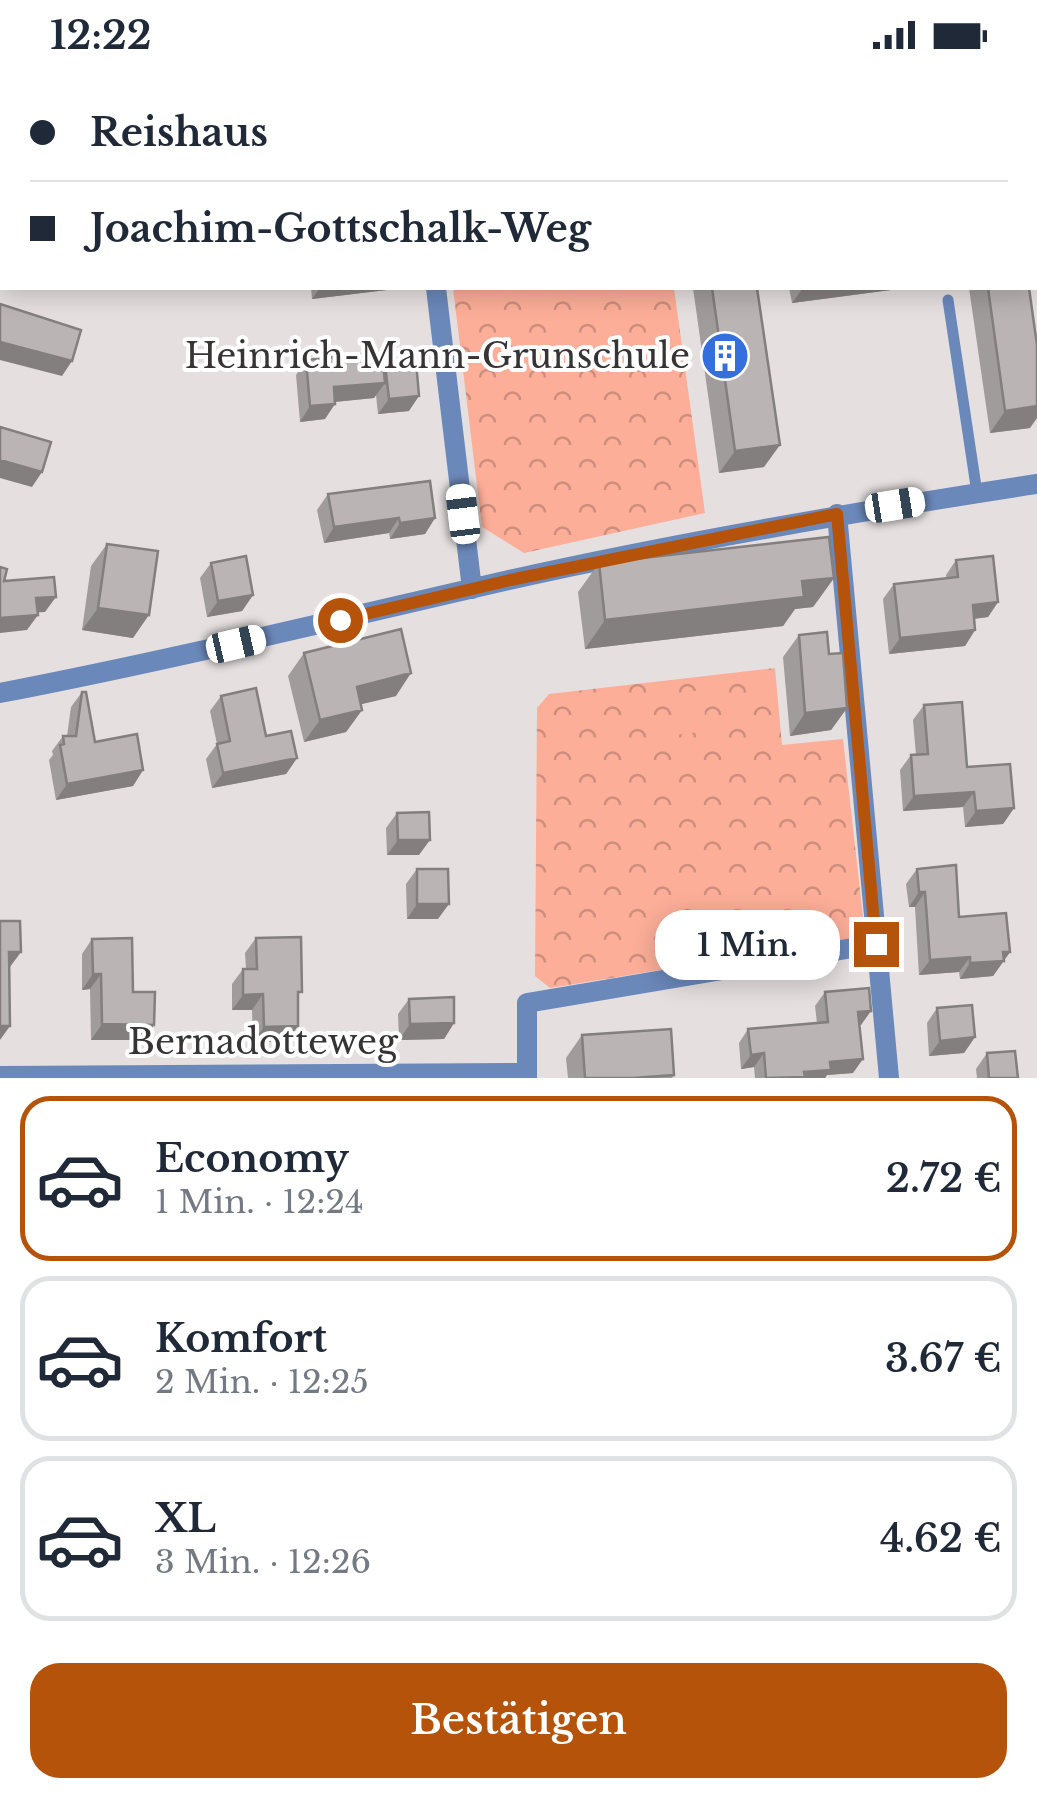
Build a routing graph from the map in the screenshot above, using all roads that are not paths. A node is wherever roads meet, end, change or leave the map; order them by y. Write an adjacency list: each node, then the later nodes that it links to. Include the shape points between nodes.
1 (436, 290): 6 (street)
2 (948, 300): 4 (lane)
3 (1037, 484): 4 (street)
4 (977, 493): 5 (street)
5 (837, 514): 6 (street); 8 (street)
6 (472, 589): 7 (street)
7 (0, 694)
8 (876, 944): 9 (street, via 527,1002); 11 (street)
9 (527, 1075): 10 (street, Bernadotteweg)
10 (0, 1076)
11 (889, 1078)

